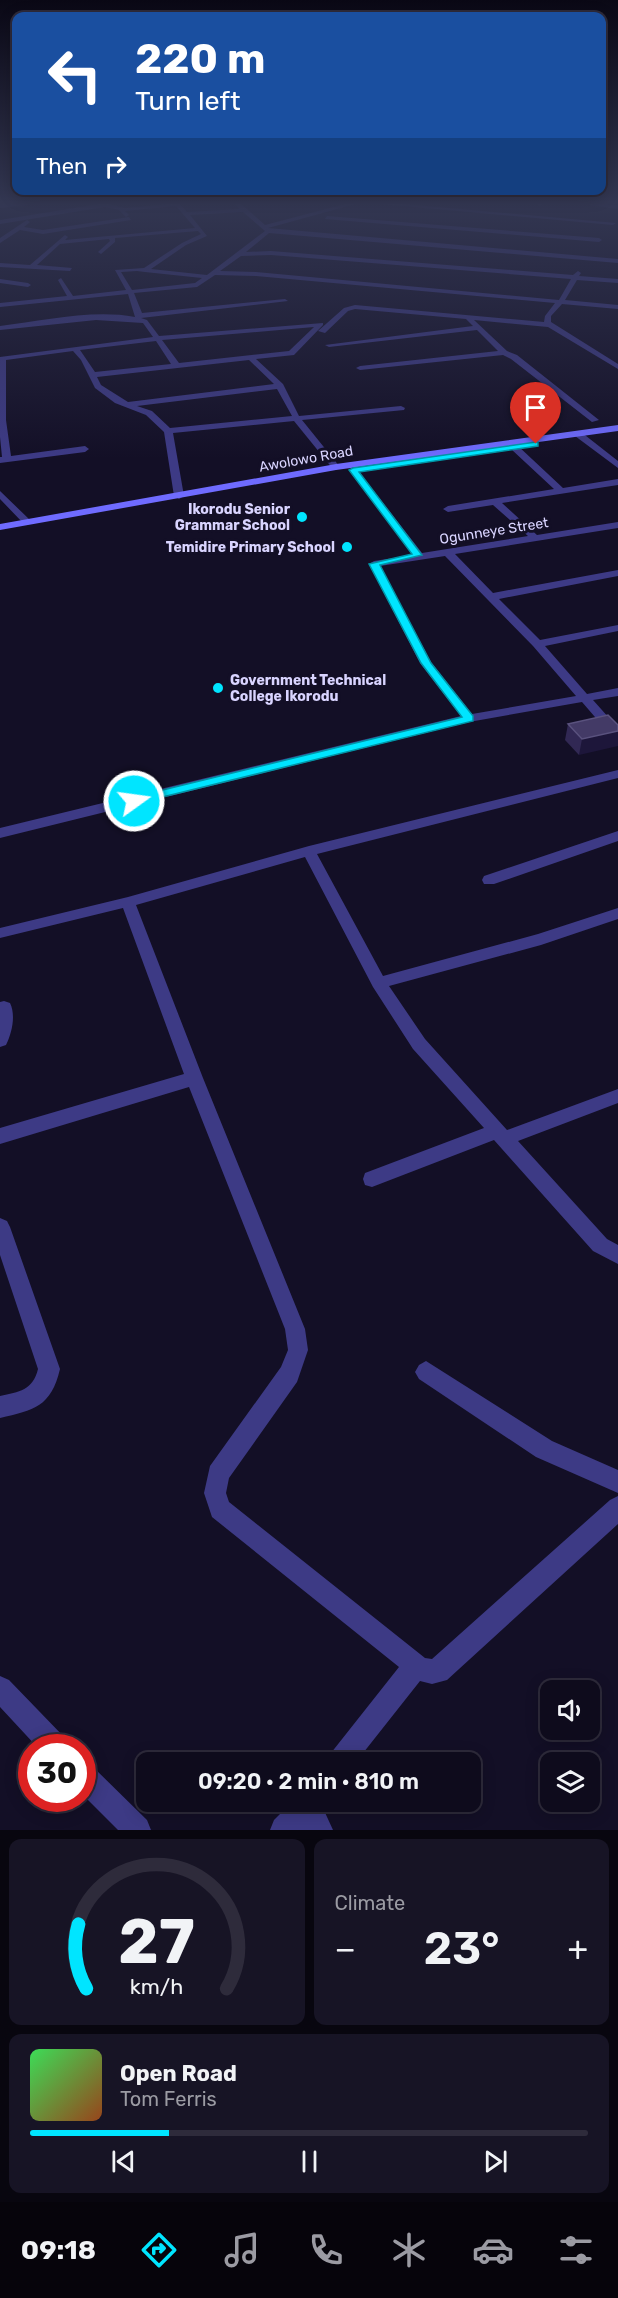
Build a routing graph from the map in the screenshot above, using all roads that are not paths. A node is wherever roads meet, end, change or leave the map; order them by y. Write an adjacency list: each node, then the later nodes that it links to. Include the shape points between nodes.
1 (65, 288): 7 (street)
2 (128, 288): 6 (street)
3 (168, 288): 6 (street)
4 (412, 288): 9 (street)
5 (568, 288): 9 (street)
6 (130, 292): 7 (street); 12 (street)
7 (70, 297): 10 (street)
8 (285, 301): 12 (street)
9 (560, 302): 11 (street); 14 (street, via 546,320)
10 (0, 305)
11 (618, 306)
12 (139, 316): 15 (street); 18 (street)
13 (469, 319): 14 (street); 16 (street); 17 (street, via 349,307)
14 (551, 326): 25 (street)
15 (0, 328)
16 (478, 328): 19 (street); 21 (street)
17 (322, 331)
18 (159, 339): 20 (street); 22 (street, via 321,324 294,352); 24 (street)
19 (329, 345)
20 (75, 349): 23 (street); 27 (street)
21 (504, 353): 26 (street); 33 (street, via 523,363)
22 (251, 358): 24 (street); 28 (street)
23 (1, 359): 32 (street)
24 (176, 365): 27 (street)
25 (618, 367)
26 (360, 368)
27 (92, 375): 29 (street, via 98,386)
28 (280, 386): 29 (street); 31 (street)
29 (127, 404): 35 (street, via 149,413)
30 (401, 408): 31 (street)
31 (297, 419): 35 (street); 41 (street)
32 (1, 420): 39 (street)
33 (595, 420)
34 (618, 430): 36 (main road, Awolowo Road)
35 (168, 431): 46 (street)
36 (580, 435): 37 (main road, Awolowo Road); 40 (street); 41 (main road, Awolowo Road)
37 (514, 447): 42 (main road, Awolowo Road); 44 (street)
38 (85, 449): 39 (street)
39 (4, 459)
40 (618, 465)
41 (336, 467): 46 (main road, Awolowo Road)
42 (353, 470): 48 (main road, Awolowo Road); 55 (street)
43 (618, 482): 44 (street)
44 (561, 491): 47 (street)
45 (0, 494): 50 (street)
46 (179, 496): 48 (main road, Awolowo Road)
47 (495, 502): 49 (street); 53 (street)
48 (147, 503): 50 (main road, Awolowo Road); 52 (main road, Awolowo Road)
49 (448, 509)
50 (27, 522): 52 (main road, Awolowo Road)
51 (618, 525): 53 (street, Ogunneye Street)
52 (0, 529)
53 (535, 538): 54 (street, Ogunneye Street)
54 (448, 553): 55 (street, Ogunneye Street); 57 (street)
55 (418, 555): 62 (street, Ogunneye Street, via 374,564 426,663)
56 (618, 573): 57 (street)
57 (490, 597): 59 (street)
58 (618, 628): 59 (street)
59 (537, 644): 61 (street)
60 (618, 692): 61 (street)
61 (585, 698): 62 (street); 63 (street)
62 (469, 718): 65 (street)
63 (618, 736)
64 (618, 774): 67 (street)
65 (0, 833)
66 (618, 836): 68 (street)
67 (309, 851): 69 (street); 72 (street)
68 (489, 880)
69 (128, 902): 71 (street); 75 (street)
70 (618, 913): 72 (street, via 541,939)
71 (0, 933)
72 (379, 983): 77 (street, via 420,1044)
73 (4, 1007): 74 (street)
74 (0, 1040)
75 (194, 1078): 78 (street); 86 (street, via 295,1329 298,1350 289,1374 218,1474 215,1492 220,1509)
76 (618, 1096): 77 (street)
77 (500, 1135): 79 (street); 81 (street, via 600,1245)
78 (0, 1136)
79 (372, 1179)
80 (0, 1227): 83 (street, via 49,1369 46,1387 32,1399)
81 (618, 1255)
82 (426, 1372): 84 (street, via 544,1449)
83 (0, 1407)
84 (618, 1482)
85 (618, 1508): 86 (street, via 438,1671 426,1672)
86 (416, 1667): 89 (street)
87 (0, 1689): 88 (street)
88 (43, 1734)
89 (348, 1752)
90 (96, 1788): 93 (street)
91 (300, 1812): 94 (street)
92 (312, 1812): 95 (street)
93 (137, 1830)
94 (284, 1830)
95 (319, 1830)

